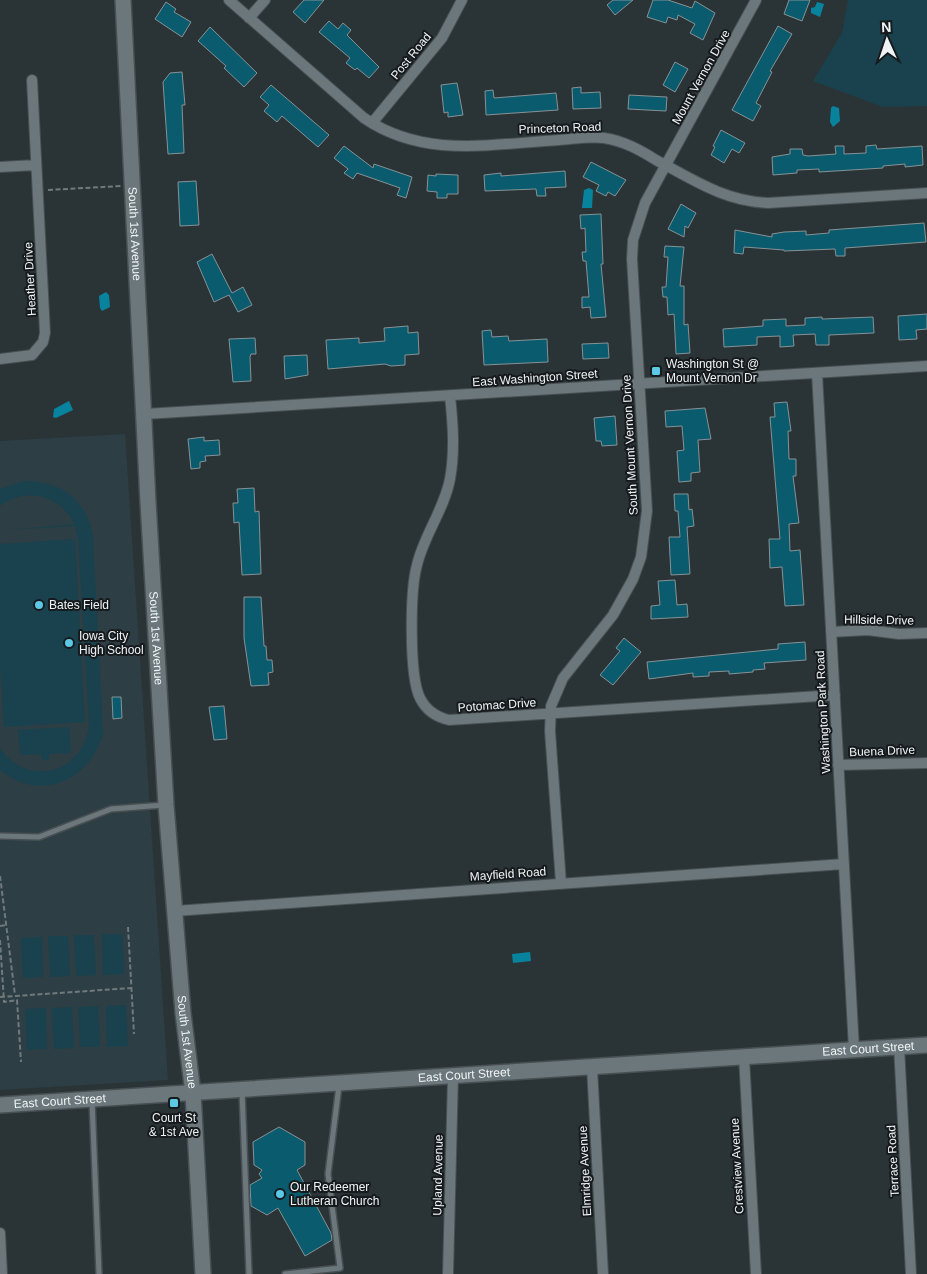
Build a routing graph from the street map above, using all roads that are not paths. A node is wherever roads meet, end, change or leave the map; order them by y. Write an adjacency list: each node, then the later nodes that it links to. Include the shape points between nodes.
1 (123, 0): 18 (main road, South 1st Avenue)
2 (229, 0): 6 (street, Princeton Road)
3 (265, 0): 6 (street)
4 (462, 0): 8 (street, Post Road, via 442,38)
5 (755, 0): 10 (street, Mount Vernon Drive)
6 (249, 18): 8 (street, Princeton Road)
7 (32, 80): 9 (street, Heather Drive)
8 (372, 123): 10 (street, Princeton Road, via 398,137 437,146 604,138 632,146)
9 (36, 165): 11 (street); 13 (street, Heather Drive, via 46,333 32,355)
10 (666, 165): 12 (street, Princeton Road, via 716,192 749,202); 16 (street, South Mount Vernon Drive, via 645,203 633,240)
11 (0, 167)
12 (927, 193)
13 (0, 359)
14 (927, 366): 15 (street, East Washington Street)
15 (817, 373): 16 (street, East Washington Street); 19 (street, Washington Park Road)
16 (639, 384): 17 (street, East Washington Street); 22 (street, South Mount Vernon Drive, via 647,511 641,557 623,600 563,678)
17 (450, 396): 18 (street, East Washington Street); 22 (street, Potomac Drive, via 454,437 449,481 422,550 412,587 419,696 432,713 449,720)
18 (145, 414): 25 (main road, South 1st Avenue)
19 (831, 632): 20 (street, Hillside Drive); 21 (street, Washington Park Road)
20 (927, 633)
21 (834, 695): 22 (street, Potomac Drive); 24 (street, Washington Park Road)
22 (550, 714): 28 (street, South Mount Vernon Drive)
23 (927, 763): 24 (street, Buena Drive)
24 (838, 765): 27 (street, Washington Park Road)
25 (166, 805): 26 (lane, via 111,809 39,837); 29 (main road, South 1st Avenue)
26 (0, 836)
27 (844, 864): 28 (street, Mayfield Road); 32 (street, Washington Park Road)
28 (560, 883): 29 (street, Mayfield Road)
29 (175, 911): 38 (main road, South 1st Avenue)
30 (927, 1044): 31 (main road, East Court Street)
31 (899, 1046): 32 (main road, East Court Street); 50 (street, Terrace Road)
32 (854, 1049): 33 (main road, East Court Street)
33 (744, 1057): 34 (main road, East Court Street); 49 (street, Crestview Avenue)
34 (592, 1066): 35 (main road, East Court Street); 48 (street, Elmridge Avenue)
35 (453, 1076): 36 (main road, East Court Street); 47 (street, Upland Avenue)
36 (339, 1084): 37 (main road, East Court Street); 46 (lane, via 328,1174 340,1268)
37 (242, 1090): 38 (main road, East Court Street); 45 (lane)
38 (193, 1093): 39 (main road, East Court Street); 44 (main road, South 1st Avenue)
39 (92, 1100): 40 (main road, East Court Street); 43 (lane)
40 (0, 1105)
41 (0, 1233): 42 (street)
42 (2, 1274)
43 (99, 1274)
44 (203, 1274)
45 (250, 1274)
46 (285, 1274)
47 (448, 1274)
48 (603, 1274)
49 (756, 1274)
50 (911, 1274)

